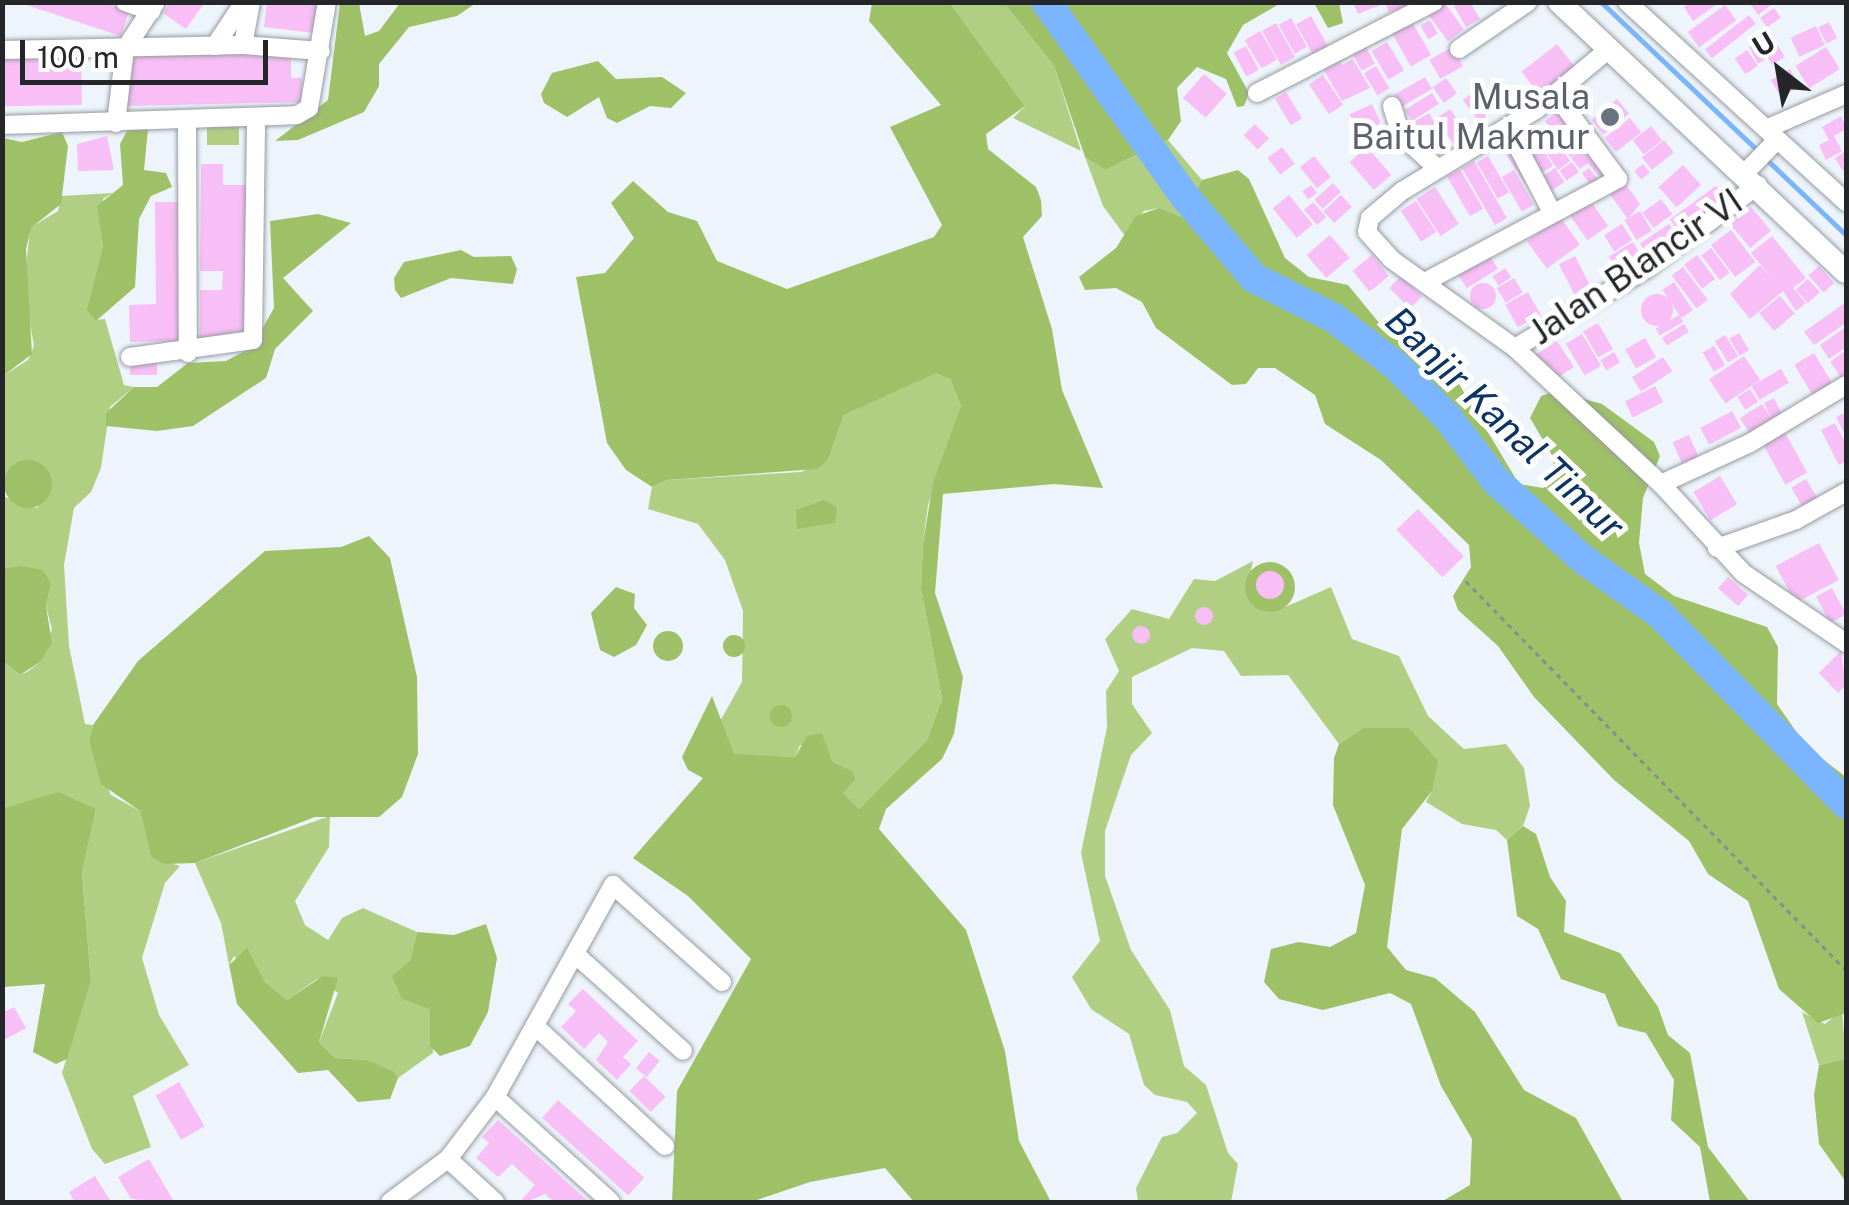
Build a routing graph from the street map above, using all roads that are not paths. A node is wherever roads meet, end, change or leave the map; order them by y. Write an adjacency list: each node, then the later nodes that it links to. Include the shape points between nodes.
1 (126, 2): 8 (street)
2 (248, 2): 9 (street); 10 (street)
3 (327, 2): 15 (street)
4 (1434, 2): 16 (street)
5 (1528, 2): 12 (street)
6 (1559, 2): 13 (street)
7 (1627, 2): 25 (street)
8 (154, 7): 11 (street)
9 (243, 45): 10 (street); 15 (street)
10 (214, 46): 11 (street)
11 (125, 49): 14 (street); 22 (street)
12 (1459, 49)
13 (1609, 49): 17 (street); 27 (street)
14 (2, 50)
15 (322, 51): 20 (street, via 304,112)
16 (1257, 94)
17 (1556, 94): 24 (street); 29 (street, via 1618,179)
18 (1846, 94): 25 (street)
19 (1392, 106): 26 (street, via 1401,134)
20 (256, 119): 21 (street); 33 (street, via 254,336 250,343)
21 (187, 120): 22 (street); 33 (street)
22 (116, 123): 23 (street)
23 (2, 125)
24 (1508, 128): 26 (street); 29 (street)
25 (1770, 139): 27 (street, Jalan Blancir VI); 28 (street)
26 (1437, 168): 31 (street, via 1366,227 1376,245)
27 (1751, 175): 30 (street); 32 (street, Jalan Blancir VI, via 1646,269)
28 (1844, 196)
29 (1552, 212): 31 (street)
30 (1846, 272)
31 (1425, 282): 32 (street)
32 (1515, 348): 36 (street)
33 (188, 353): 34 (street)
34 (130, 358)
35 (1846, 385): 36 (street, via 1750,443)
36 (1661, 484): 38 (street)
37 (1846, 492): 38 (street, via 1796,520)
38 (1717, 548): 39 (street, via 1786,606)
39 (1846, 643)
40 (574, 954): 41 (street, via 616,886); 42 (street); 43 (street)
41 (722, 982)
42 (536, 1026): 44 (street); 45 (street)
43 (683, 1051)
44 (494, 1097): 46 (street); 49 (street)
45 (666, 1146)
46 (448, 1159): 47 (street); 48 (street)
47 (390, 1202)
48 (494, 1202)
49 (611, 1202)

